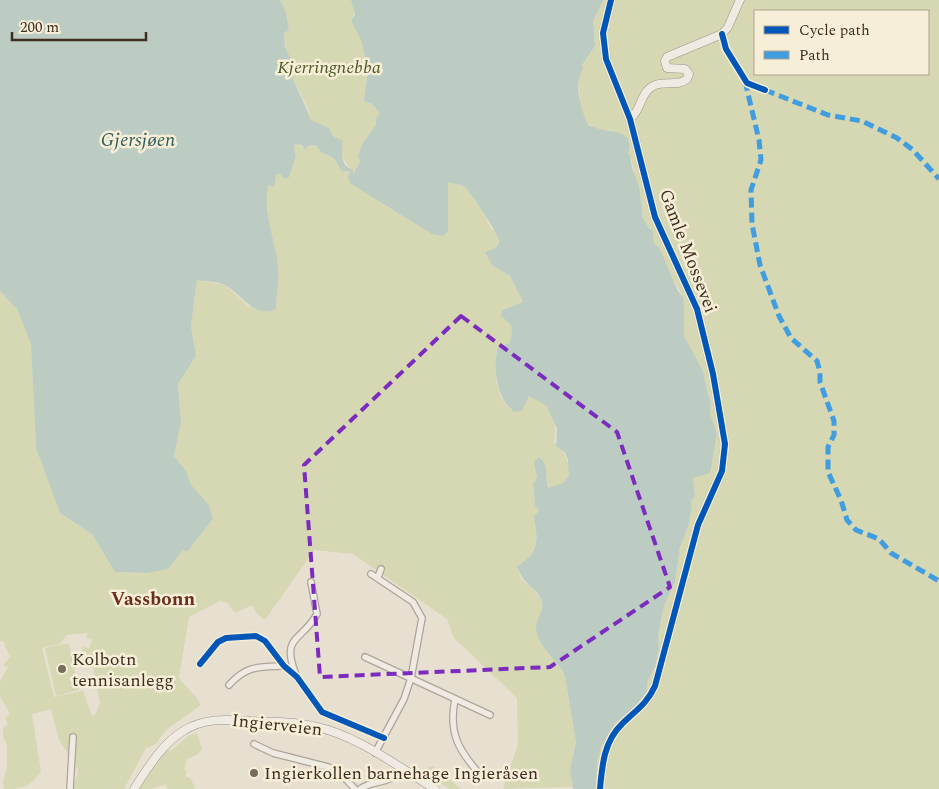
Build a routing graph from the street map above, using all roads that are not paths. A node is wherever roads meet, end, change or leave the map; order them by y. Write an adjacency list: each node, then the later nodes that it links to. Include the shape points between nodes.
1 (611, 0): 5 (main road, Gamle Mossevei, via 603,33 604,49)
2 (740, 0): 3 (main road)
3 (722, 34): 4 (street, via 726,49 747,84); 5 (main road, via 667,57 667,68 685,69 688,79 651,88)
4 (765, 90)
5 (630, 119): 29 (main road, Gamle Mossevei, via 655,218 697,309 714,379 726,451 722,471 698,525 655,686 646,703 619,726 609,742)
6 (381, 569): 8 (street)
7 (371, 574): 8 (street)
8 (378, 578): 14 (street, via 413,602 421,613 422,625)
9 (311, 582): 13 (street, via 316,614 294,640 290,650 290,660)
10 (365, 657): 14 (street)
11 (200, 664): 12 (street, via 218,642 246,635 261,638)
12 (284, 666): 13 (street); 15 (street, via 251,668 238,674)
13 (297, 677): 19 (street, via 322,712)
14 (411, 678): 16 (street); 19 (street)
15 (229, 685)
16 (455, 699): 17 (street); 23 (street, via 452,718 455,737 464,756)
17 (490, 715)
18 (73, 737): 24 (street)
19 (384, 738): 21 (street)
20 (254, 744): 26 (street, via 273,753 332,768)
21 (375, 753): 22 (main road, Ingierveien); 25 (main road, Ingierveien, via 339,734 313,726 213,720 193,725 176,736)
22 (400, 768): 27 (street, via 391,780); 28 (main road, Ingierveien)
23 (482, 777)
24 (70, 789)
25 (134, 789)
26 (355, 789)
27 (360, 789)
28 (435, 789)
29 (600, 789)

